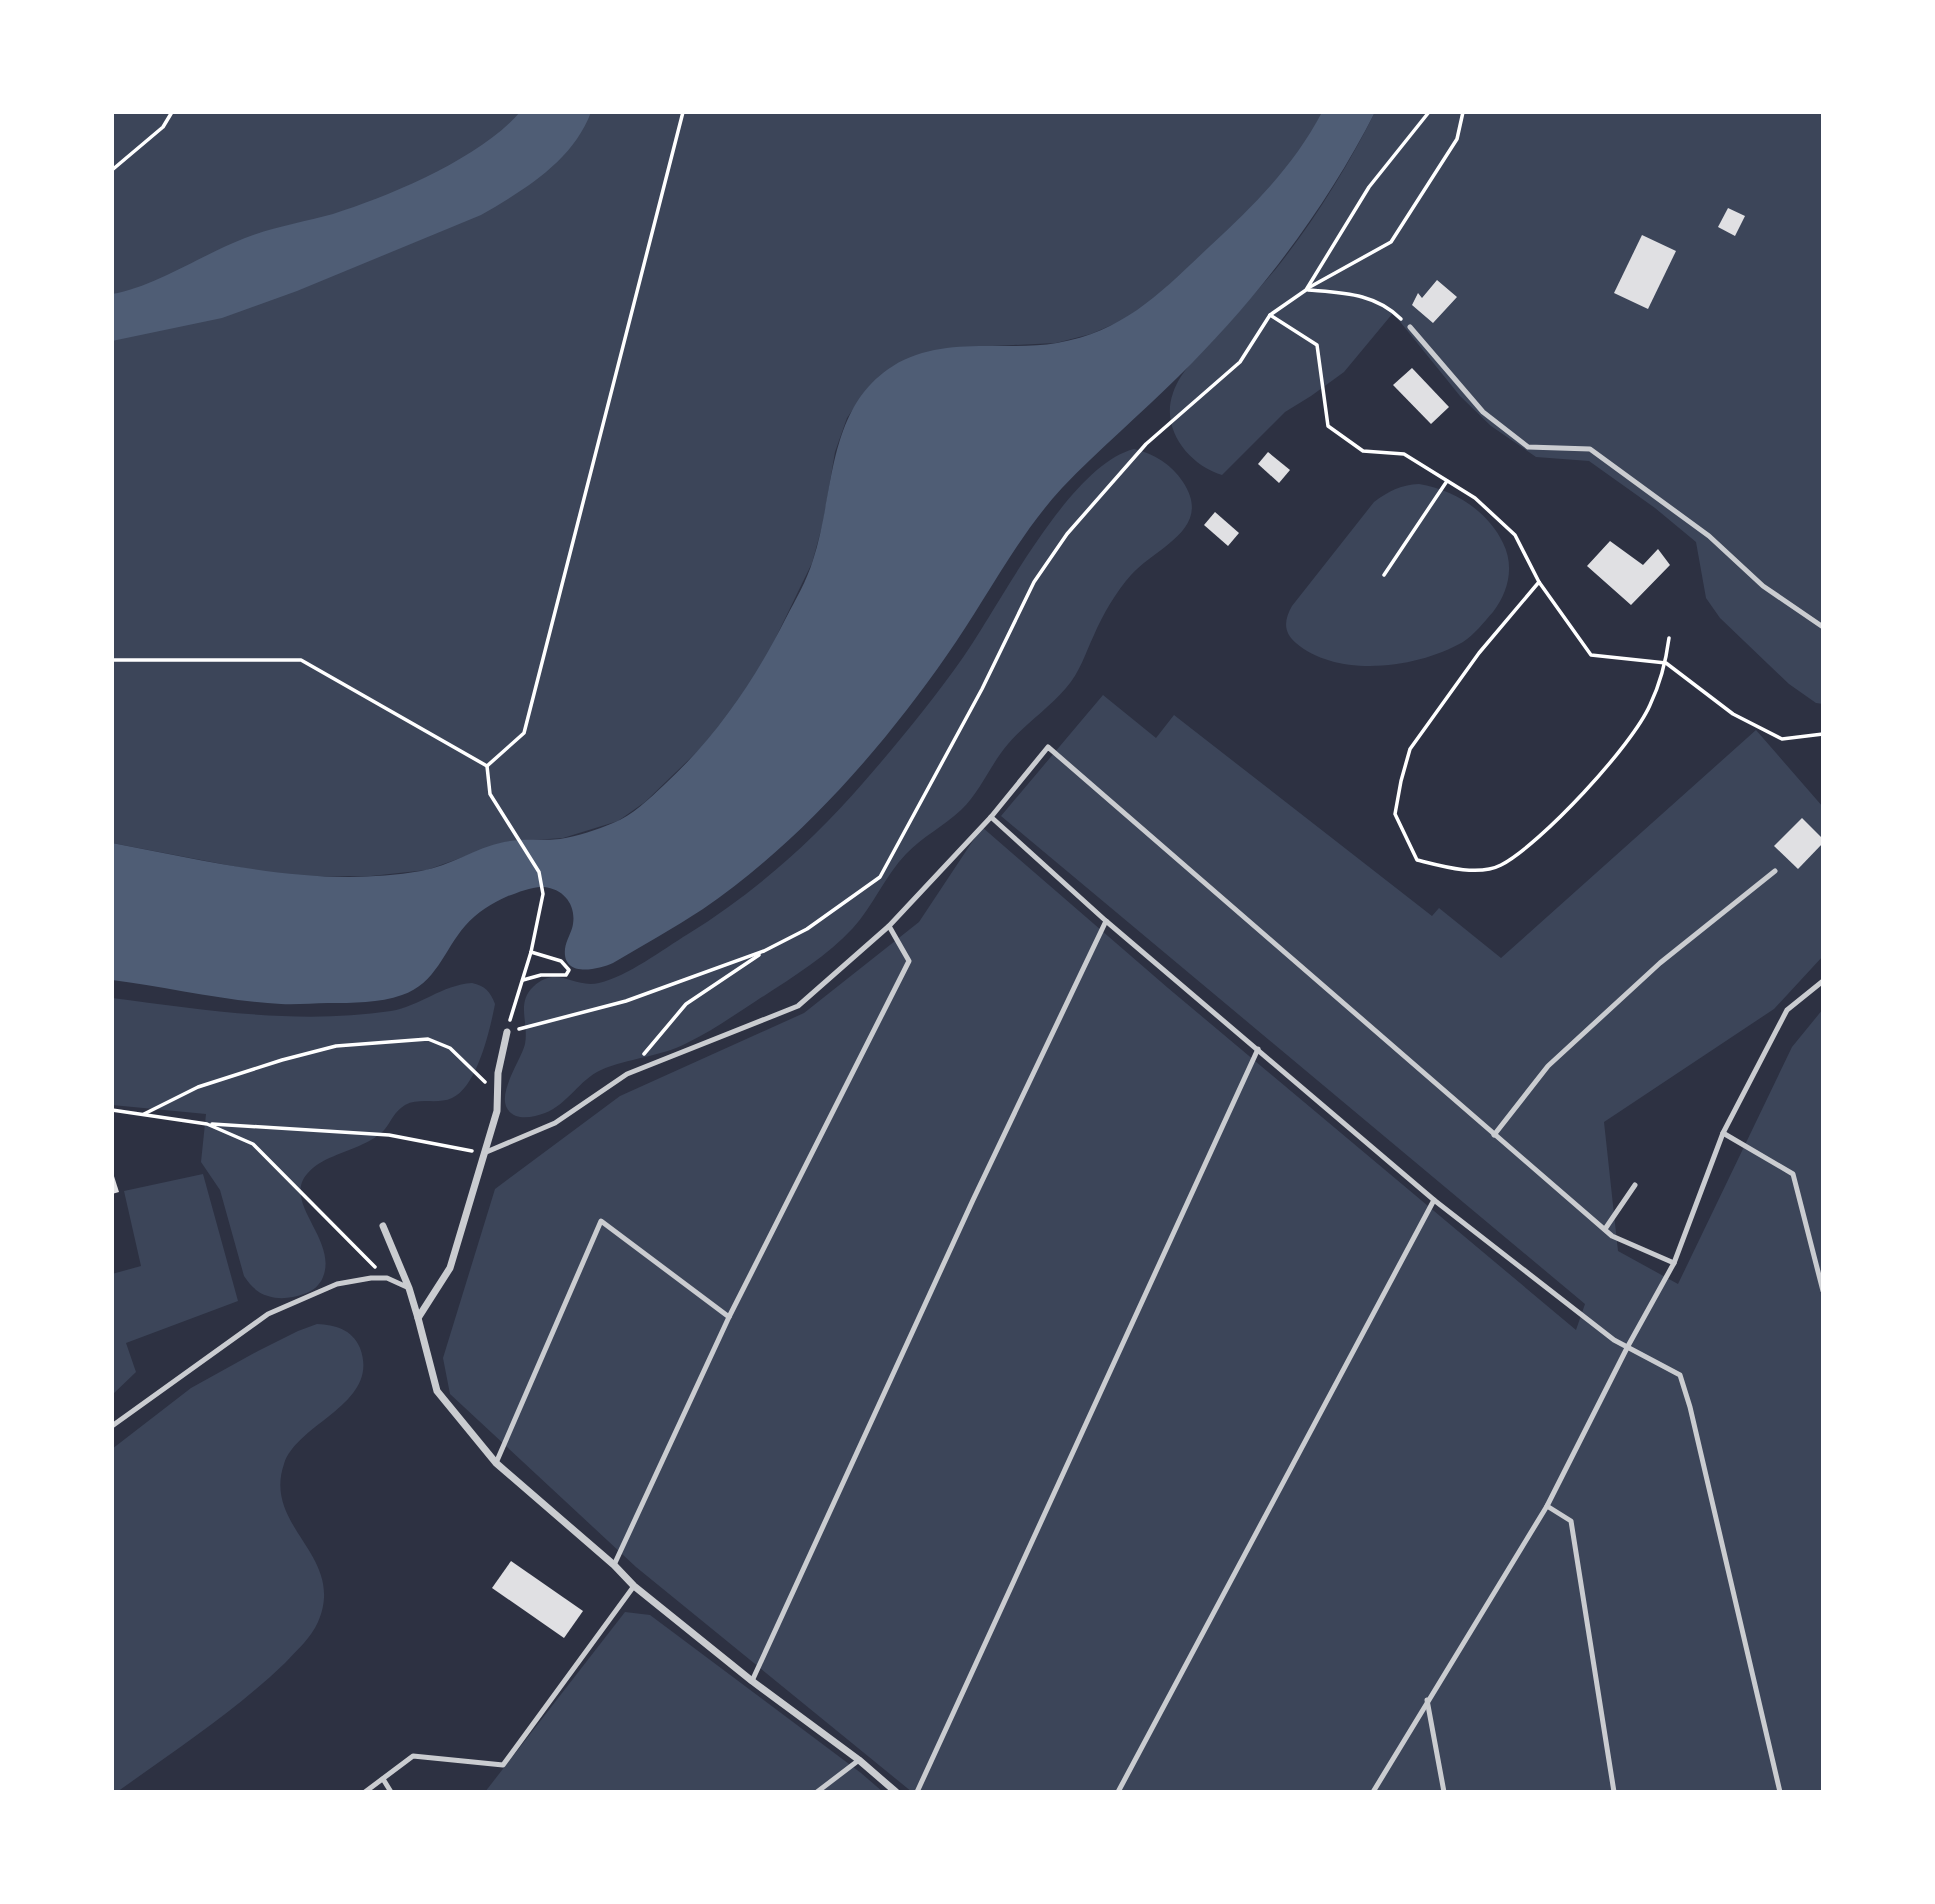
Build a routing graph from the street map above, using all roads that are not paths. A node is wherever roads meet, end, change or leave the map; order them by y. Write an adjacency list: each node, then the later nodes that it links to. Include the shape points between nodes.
1 (1410, 327): 2 (lane, via 1483,412 1528,447 1590,449 1709,536 1763,586)
2 (1823, 627)
3 (990, 817): 5 (lane); 6 (lane); 11 (lane, via 1048,747)
4 (1775, 871): 11 (lane, via 1660,963 1548,1066)
5 (1106, 920): 9 (lane); 28 (lane)
6 (889, 926): 12 (lane, via 798,1006 626,1074 555,1123); 20 (lane, via 908,961)
7 (1823, 981): 10 (lane, via 1787,1010)
8 (507, 1032): 12 (street, via 498,1073 499,1100)
9 (1258, 1049): 14 (lane); 36 (lane)
10 (1723, 1133): 17 (lane); 19 (lane, via 1793,1174)
11 (1494, 1135): 16 (lane)
12 (484, 1153): 21 (street, via 450,1268)
13 (1635, 1185): 16 (lane)
14 (1434, 1200): 22 (lane, via 1614,1340); 37 (lane)
15 (383, 1226): 18 (street)
16 (1605, 1229): 17 (lane)
17 (1674, 1263): 22 (lane)
18 (409, 1288): 21 (street); 23 (lane, via 387,1278 337,1284 268,1314)
19 (1823, 1291)
20 (729, 1317): 24 (lane, via 601,1221); 26 (lane)
21 (418, 1318): 24 (street, via 437,1391)
22 (1628, 1346): 25 (lane); 41 (lane, via 1680,1375)
23 (113, 1424)
24 (496, 1463): 26 (street)
25 (1547, 1506): 29 (lane); 40 (lane, via 1571,1521)
26 (614, 1565): 27 (street)
27 (634, 1586): 28 (street); 31 (lane, via 503,1765 414,1756)
28 (752, 1681): 30 (street)
29 (1427, 1700): 38 (lane); 39 (lane)
30 (859, 1760): 34 (lane); 35 (street)
31 (383, 1779): 32 (lane); 33 (lane)
32 (365, 1792)
33 (391, 1792)
34 (817, 1792)
35 (896, 1792)
36 (917, 1792)
37 (1118, 1792)
38 (1373, 1792)
39 (1444, 1792)
40 (1614, 1792)
41 (1780, 1792)

